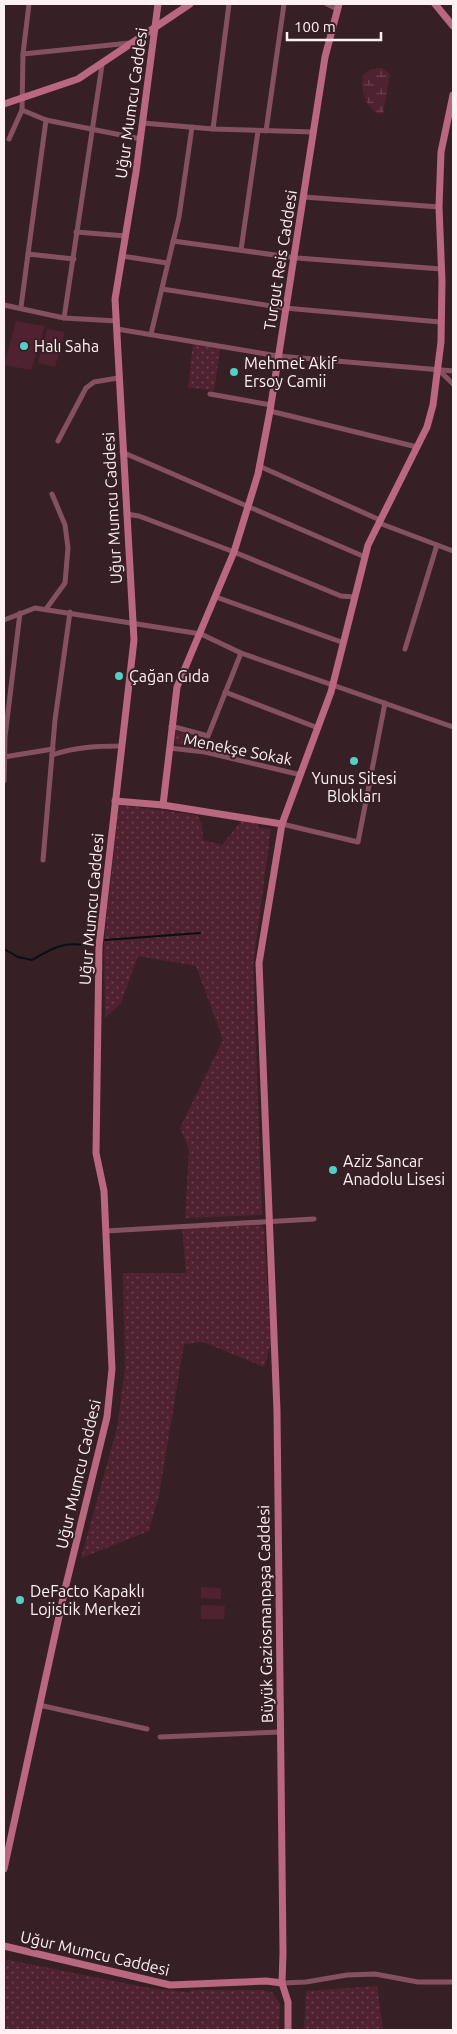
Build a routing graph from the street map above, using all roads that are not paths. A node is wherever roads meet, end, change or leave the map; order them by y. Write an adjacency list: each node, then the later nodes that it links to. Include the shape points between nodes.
1 (29, 4): 12 (street)
2 (158, 4): 9 (street, Uğur Mumcu Caddesi)
3 (190, 4): 9 (street)
4 (229, 4): 21 (street)
5 (284, 4): 24 (street)
6 (326, 4): 8 (street)
7 (435, 4): 10 (street)
8 (338, 6): 25 (street, Turgut Reis Caddesi, via 325,57)
9 (156, 26): 11 (street); 19 (street, Uğur Mumcu Caddesi)
10 (453, 26)
11 (130, 43): 12 (street); 13 (street)
12 (23, 54): 15 (street)
13 (102, 65): 15 (street, via 78,79); 22 (street)
14 (453, 95): 29 (street, Büyük Gaziosmanpaşa Caddesi, via 441,152)
15 (22, 99): 16 (street); 17 (street)
16 (4, 104)
17 (22, 110): 18 (street); 26 (street)
18 (46, 120): 22 (street); 34 (street)
19 (143, 123): 20 (street); 27 (street, Uğur Mumcu Caddesi)
20 (192, 127): 21 (street); 32 (street)
21 (213, 129): 23 (street)
22 (93, 131): 27 (street); 30 (street)
23 (258, 131): 24 (street); 33 (street)
24 (266, 131): 25 (street)
25 (314, 132): 28 (street, Turgut Reis Caddesi)
26 (9, 139)
27 (141, 139): 31 (street, Uğur Mumcu Caddesi)
28 (304, 197): 29 (street); 36 (street, Turgut Reis Caddesi)
29 (439, 207): 39 (street, Büyük Gaziosmanpaşa Caddesi)
30 (76, 232): 31 (street); 37 (street)
31 (126, 236): 35 (street, Uğur Mumcu Caddesi)
32 (173, 240): 33 (street); 38 (street)
33 (241, 250): 36 (street)
34 (28, 254): 37 (street); 42 (street)
35 (122, 256): 38 (street); 45 (street, Uğur Mumcu Caddesi, via 115,299)
36 (294, 257): 39 (street); 43 (street, Turgut Reis Caddesi)
37 (74, 259): 44 (street)
38 (167, 263): 40 (street)
39 (442, 269): 46 (street, Büyük Gaziosmanpaşa Caddesi)
40 (162, 289): 43 (street); 48 (street)
41 (4, 305): 42 (street)
42 (21, 307): 44 (street)
43 (285, 308): 46 (street); 49 (street, Turgut Reis Caddesi)
44 (64, 318): 45 (street)
45 (117, 321): 47 (street, Uğur Mumcu Caddesi)
46 (440, 322): 50 (street, Büyük Gaziosmanpaşa Caddesi)
47 (117, 329): 48 (street); 52 (street, Uğur Mumcu Caddesi)
48 (151, 334): 49 (street)
49 (278, 356): 50 (street); 55 (street, Turgut Reis Caddesi)
50 (438, 369): 51 (street); 53 (street); 57 (street, Büyük Gaziosmanpaşa Caddesi, via 433,405)
51 (453, 371)
52 (118, 378): 56 (street, via 94,382 86,388); 58 (street, Uğur Mumcu Caddesi)
53 (453, 384)
54 (210, 394): 55 (street)
55 (270, 408): 57 (street); 59 (street, Turgut Reis Caddesi)
56 (58, 442)
57 (417, 447): 63 (street, Büyük Gaziosmanpaşa Caddesi)
58 (122, 452): 61 (street); 62 (street, Uğur Mumcu Caddesi)
59 (259, 466): 61 (street, Turgut Reis Caddesi); 63 (street)
60 (52, 494): 70 (street, via 65,525 68,548 64,583)
61 (248, 507): 66 (street, Turgut Reis Caddesi); 67 (street)
62 (126, 514): 66 (street, via 140,516); 74 (street, Uğur Mumcu Caddesi)
63 (379, 521): 64 (street); 67 (street, Büyük Gaziosmanpaşa Caddesi)
64 (437, 545): 65 (street); 77 (street)
65 (453, 551)
66 (234, 552): 68 (street, Turgut Reis Caddesi); 69 (street, via 341,596)
67 (365, 557): 69 (street, Büyük Gaziosmanpaşa Caddesi)
68 (216, 597): 75 (street, Turgut Reis Caddesi); 76 (street)
69 (355, 597): 76 (street, Büyük Gaziosmanpaşa Caddesi)
70 (46, 609): 71 (street); 72 (street, via 35,608)
71 (70, 612): 74 (street); 88 (street)
72 (20, 613): 73 (street); 82 (street)
73 (4, 620)
74 (133, 624): 75 (street); 86 (street, Uğur Mumcu Caddesi)
75 (200, 634): 78 (street); 83 (street, Turgut Reis Caddesi, via 177,687)
76 (344, 643): 79 (street, Büyük Gaziosmanpaşa Caddesi)
77 (405, 648)
78 (241, 653): 79 (street); 80 (street)
79 (333, 686): 81 (street); 85 (street, Büyük Gaziosmanpaşa Caddesi)
80 (225, 692): 83 (street, via 208,736); 85 (street)
81 (385, 703): 84 (street); 94 (street, via 358,842)
82 (6, 712): 89 (street)
83 (171, 726): 87 (street, Turgut Reis Caddesi)
84 (453, 727)
85 (318, 728): 90 (street, Büyük Gaziosmanpaşa Caddesi)
86 (122, 746): 88 (street); 92 (street, Uğur Mumcu Caddesi)
87 (169, 748): 90 (street, Menekşe Sokak, via 205,752); 93 (street, Turgut Reis Caddesi)
88 (52, 752): 89 (street); 95 (street)
89 (5, 757): 91 (street)
90 (301, 774): 94 (street, Büyük Gaziosmanpaşa Caddesi)
91 (4, 781)
92 (115, 801): 93 (street); 98 (street, Uğur Mumcu Caddesi, via 99,946 95,1096 96,1153 104,1191)
93 (163, 805): 94 (street)
94 (282, 824): 97 (street, Büyük Gaziosmanpaşa Caddesi, via 259,963)
95 (43, 860)
96 (314, 1219): 97 (street)
97 (270, 1221): 98 (street); 101 (street, Büyük Gaziosmanpaşa Caddesi, via 277,1411)
98 (106, 1231): 99 (street, Uğur Mumcu Caddesi, via 112,1369 107,1417)
99 (39, 1705): 100 (street); 103 (street, Uğur Mumcu Caddesi)
100 (147, 1729)
101 (280, 1732): 102 (street); 106 (street, Büyük Gaziosmanpaşa Caddesi)
102 (160, 1737)
103 (4, 1869)
104 (4, 1946): 106 (street, Uğur Mumcu Caddesi, via 170,1985)
105 (453, 1982): 106 (street, via 418,1982 374,1974 346,1974)
106 (282, 1983): 107 (street, via 288,2002)
107 (288, 2030)

